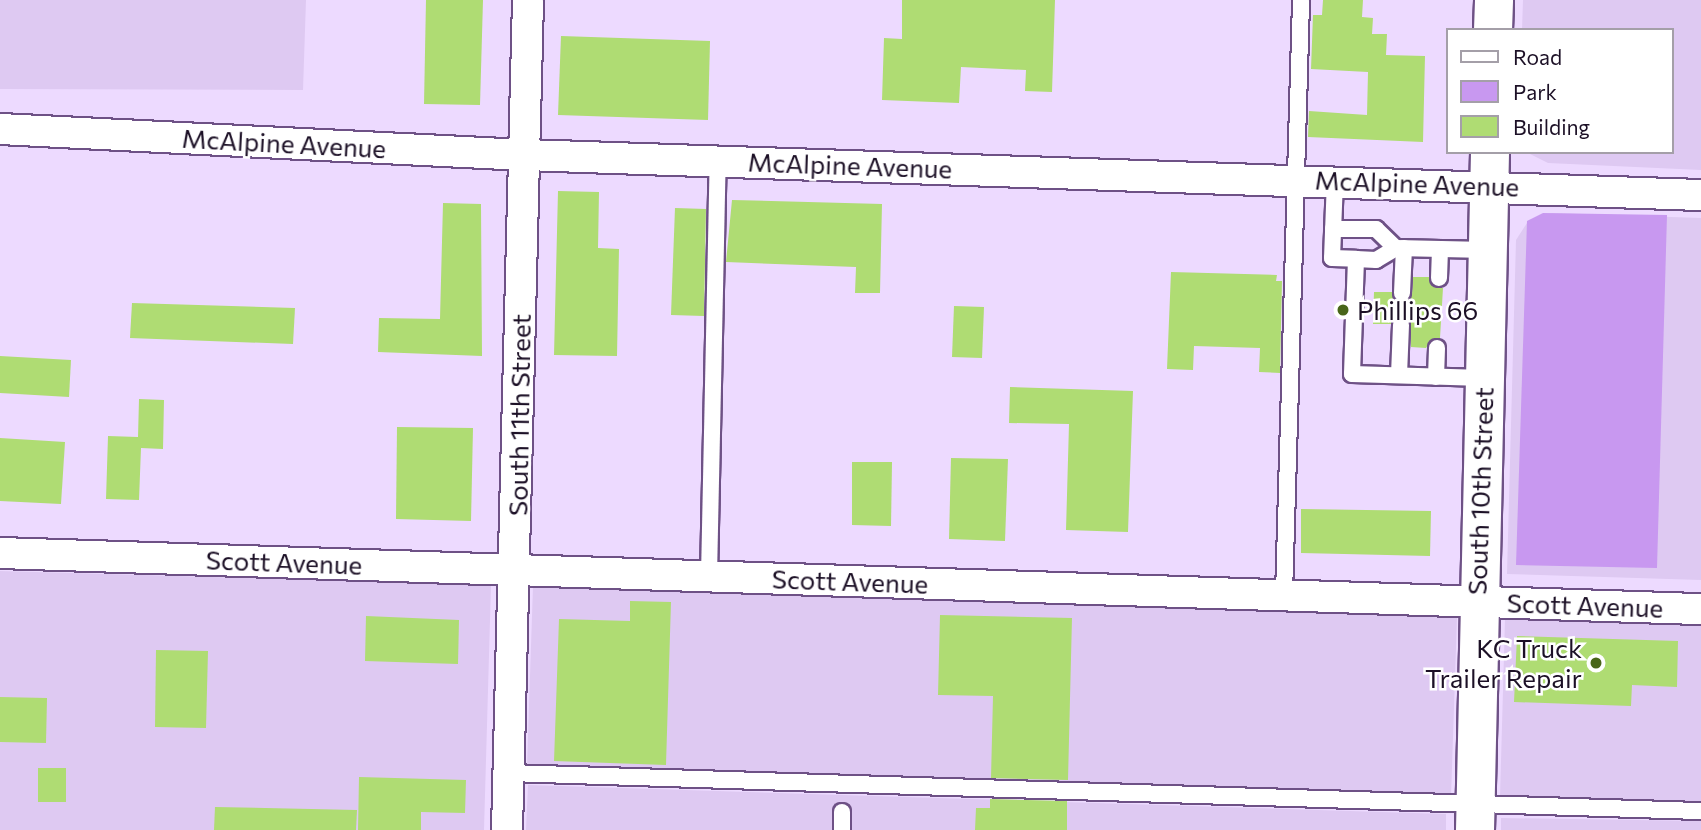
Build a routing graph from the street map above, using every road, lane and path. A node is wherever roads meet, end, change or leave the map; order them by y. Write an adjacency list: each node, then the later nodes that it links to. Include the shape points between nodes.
1 (528, 0): 6 (street, South 11th Street)
2 (1301, 0): 9 (lane)
3 (1494, 0): 4 (street)
4 (1493, 28)
5 (0, 130): 6 (street, McAlpine Avenue)
6 (525, 155): 7 (street, McAlpine Avenue); 25 (street, South 11th Street)
7 (718, 161): 9 (street, McAlpine Avenue); 26 (lane)
8 (1489, 169): 10 (street, McAlpine Avenue); 11 (street, McAlpine Avenue); 15 (street, South 10th Street)
9 (1294, 179): 10 (street, McAlpine Avenue); 27 (lane)
10 (1335, 180): 12 (lane)
11 (1701, 194)
12 (1333, 229): 13 (lane, via 1376,229); 16 (lane, via 1332,258)
13 (1400, 248): 14 (lane); 16 (lane, via 1376,260); 18 (lane)
14 (1440, 249): 15 (lane); 17 (lane)
15 (1487, 250): 23 (street, South 10th Street)
16 (1356, 259): 21 (lane, via 1352,374)
17 (1439, 278)
18 (1402, 293)
19 (1401, 325): 21 (lane)
20 (1437, 348): 22 (lane)
21 (1399, 375): 22 (lane)
22 (1436, 377): 23 (lane)
23 (1483, 378): 28 (street, South 10th Street)
24 (0, 553): 25 (street, Scott Avenue)
25 (515, 570): 26 (street, Scott Avenue); 30 (street, South 11th Street)
26 (709, 576): 27 (street, Scott Avenue)
27 (1284, 595): 28 (street, Scott Avenue)
28 (1477, 601): 29 (street, Scott Avenue); 33 (street, South 10th Street)
29 (1701, 609)
30 (509, 773): 33 (lane); 34 (street, South 11th Street)
31 (842, 811): 35 (lane)
32 (1701, 811): 33 (lane)
33 (1475, 817)
34 (507, 830)
35 (842, 830)

